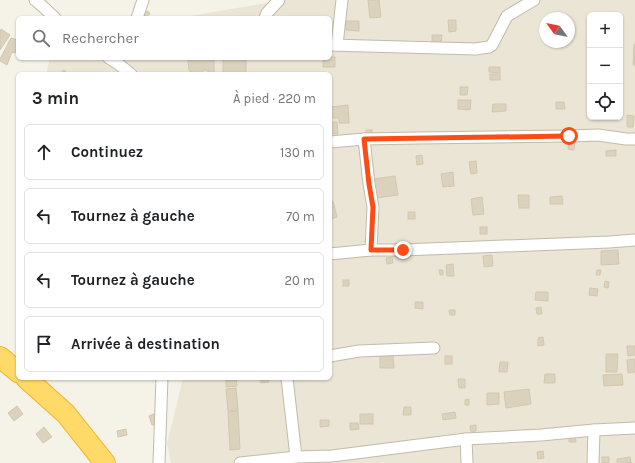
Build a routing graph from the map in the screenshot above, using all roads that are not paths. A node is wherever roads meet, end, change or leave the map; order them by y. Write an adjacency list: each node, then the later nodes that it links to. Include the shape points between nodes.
1 (35, 0): 6 (street)
2 (143, 0): 7 (street)
3 (279, 0): 8 (street)
4 (342, 0): 9 (street)
5 (534, 0): 9 (street, via 507,16 489,47 475,49)
6 (53, 16)
7 (138, 16)
8 (266, 16)
9 (333, 45)
10 (113, 60): 11 (street)
11 (128, 72)
12 (364, 139): 13 (street, via 598,135); 14 (street); 16 (street, via 373,207)
13 (635, 139)
14 (332, 142)
15 (635, 240): 16 (street)
16 (371, 250): 17 (street)
17 (332, 254)
18 (434, 348): 19 (street, via 359,351)
19 (332, 356)
20 (0, 357): 21 (highway)
21 (16, 370)
22 (28, 380): 30 (highway, via 66,414)
23 (162, 380): 31 (street)
24 (287, 380): 28 (street)
25 (635, 428): 26 (street)
26 (594, 430): 27 (street); 34 (street)
27 (466, 439): 29 (street); 33 (street)
28 (296, 457): 29 (street); 32 (street)
29 (333, 459)
30 (105, 463)
31 (159, 463)
32 (240, 463)
33 (467, 463)
34 (593, 463)

